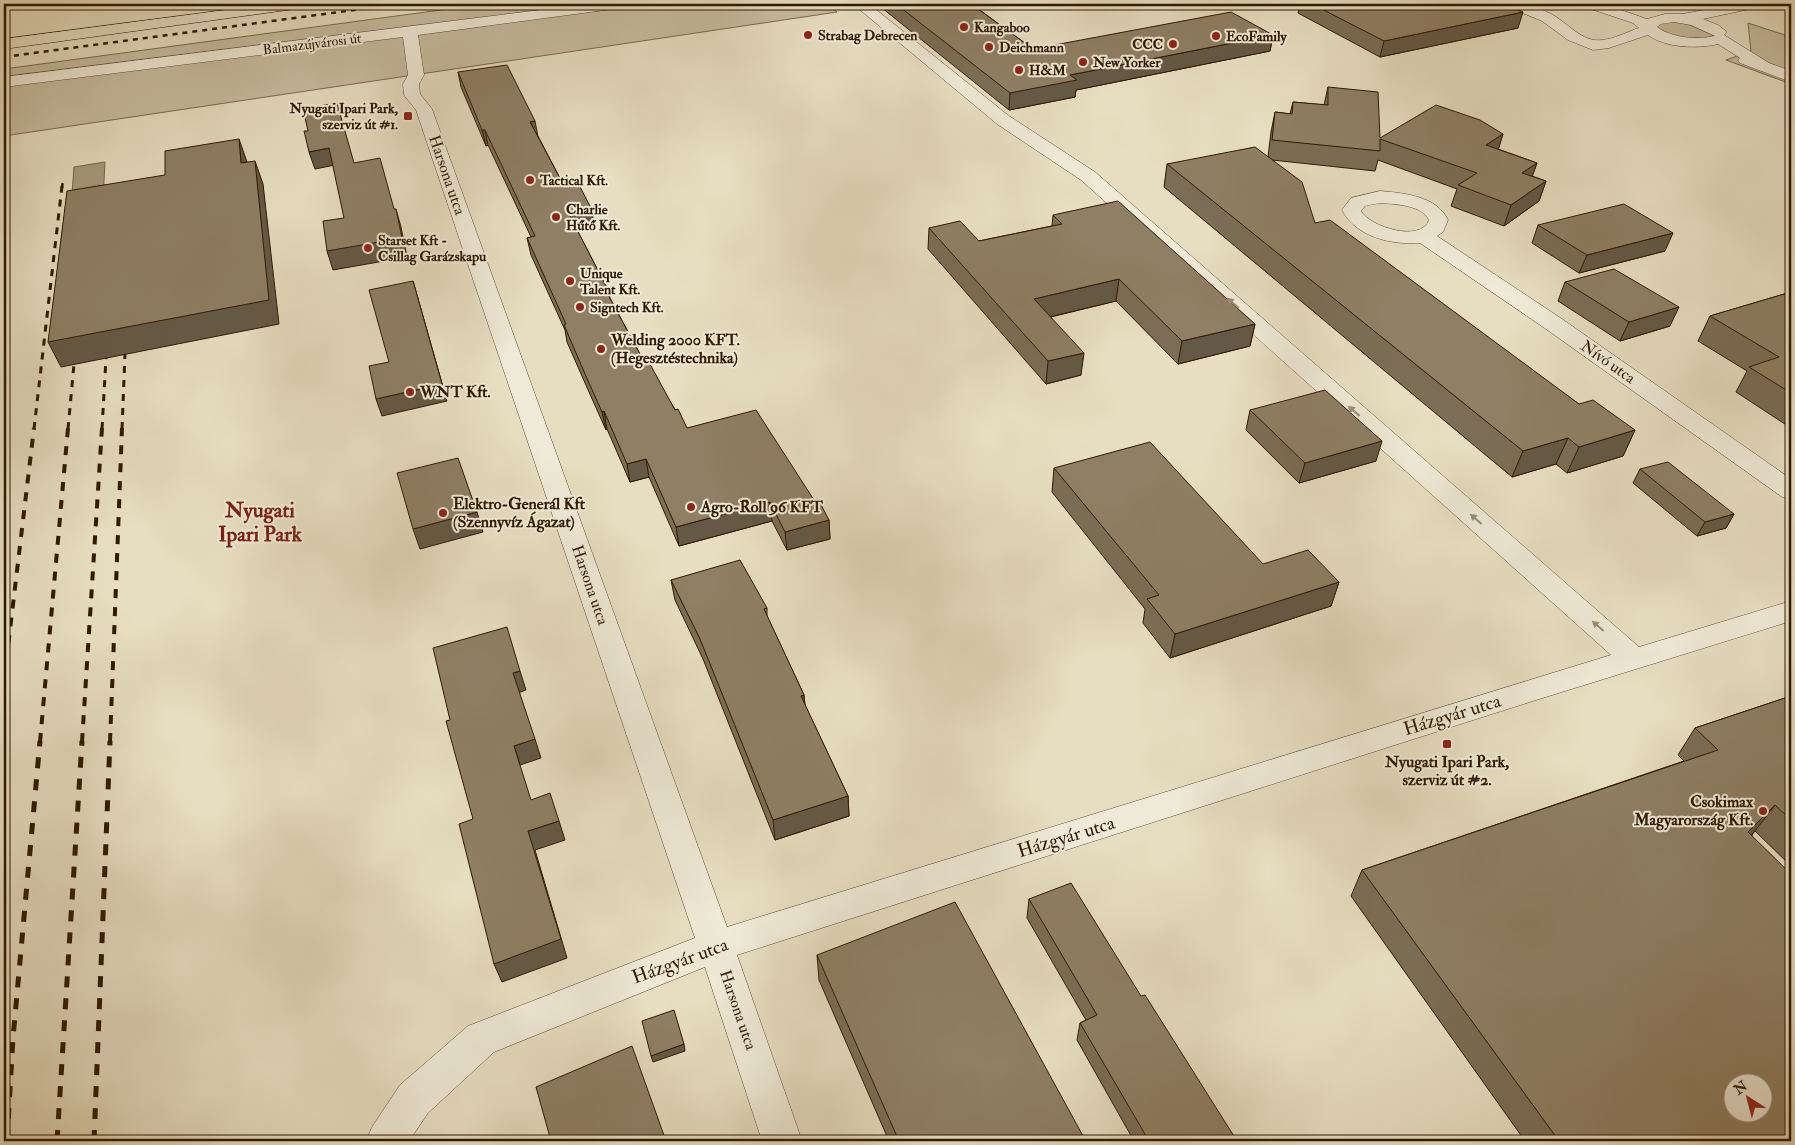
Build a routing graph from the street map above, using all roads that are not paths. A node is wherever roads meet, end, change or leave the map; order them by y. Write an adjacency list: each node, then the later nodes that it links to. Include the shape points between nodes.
1 (302, 4): 15 (main road)
2 (620, 4): 10 (street, Balmazújvárosi út)
3 (860, 4): 22 (street, one-way to 3, via 1088,176 1003,120)
4 (1513, 4): 13 (street, via 1547,18 1582,41 1593,45)
5 (1590, 4): 9 (street, via 1630,17)
6 (1607, 4): 8 (street)
7 (1751, 5): 8 (street); 11 (street, via 1724,21)
8 (1675, 18): 9 (street, via 1653,21); 11 (street, via 1704,24)
9 (1650, 28): 12 (street); 13 (street)
10 (410, 32): 18 (street, Balmazújvárosi út); 23 (street, Harsona utca, via 416,75 411,84 412,95 424,110)
11 (1720, 35): 14 (street, via 1709,42); 16 (street)
12 (1671, 39): 13 (street, via 1649,43); 14 (street)
13 (1611, 43)
14 (1693, 43): 16 (street)
15 (4, 44)
16 (1762, 65): 17 (street)
17 (1791, 77)
18 (4, 82)
19 (1422, 235): 20 (street, Nívó utca)
20 (1791, 492)
21 (1791, 611): 22 (street, Házgyár utca)
22 (1634, 659): 23 (street, Házgyár utca)
23 (716, 946): 24 (street, Házgyár utca, via 481,1039 414,1099); 25 (street, Harsona utca)
24 (386, 1141)
25 (782, 1141)

